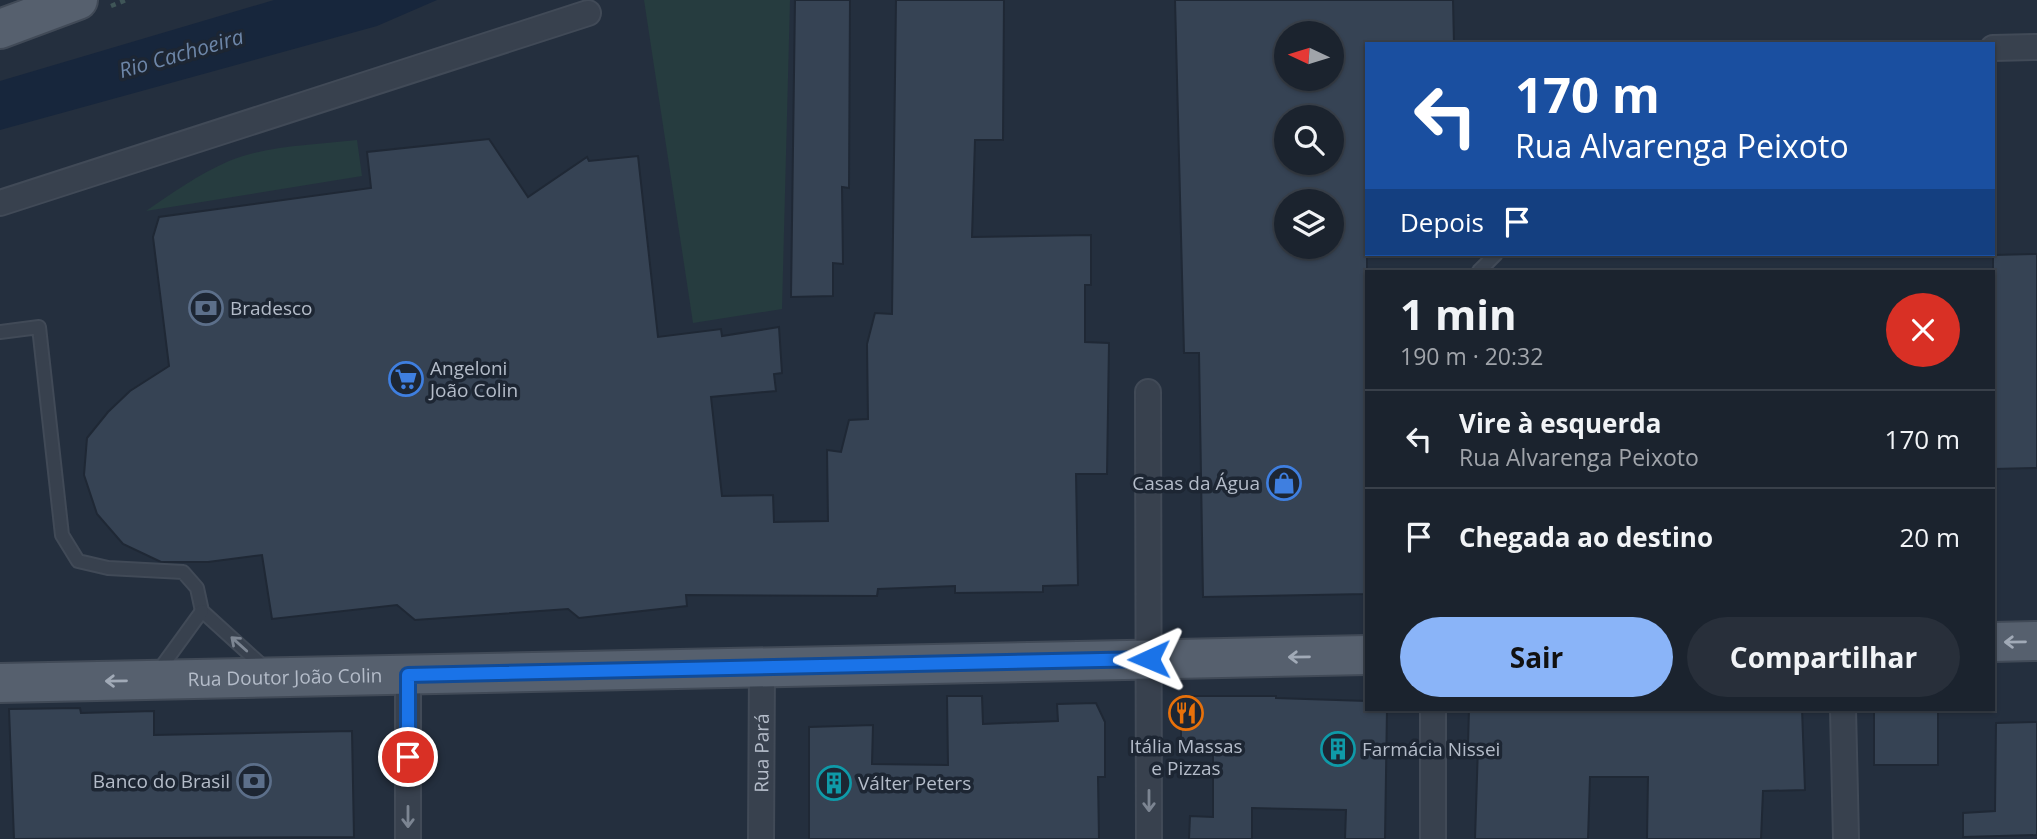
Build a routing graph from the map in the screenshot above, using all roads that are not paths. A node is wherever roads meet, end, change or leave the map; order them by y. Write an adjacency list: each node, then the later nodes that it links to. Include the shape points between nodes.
1 (78, 0): 3 (main road)
2 (589, 12): 6 (street)
3 (0, 29)
4 (2037, 47): 5 (street)
5 (1995, 48)
6 (0, 203)
7 (1494, 256): 8 (lane)
8 (1480, 270)
9 (0, 332): 11 (lane, via 39,327 62,534 78,561 108,568 183,572 197,589)
10 (1148, 392): 15 (street)
11 (202, 611): 18 (lane, one-way to 11); 19 (lane)
12 (1995, 642): 13 (main road, one-way to 12)
13 (2037, 642)
14 (1365, 655): 15 (main road, Rua Doutor João Colin, one-way to 15)
15 (1149, 659): 16 (main road, Rua Doutor João Colin); 25 (street, one-way to 25)
16 (762, 668): 17 (main road, Rua Doutor João Colin); 24 (street, Rua Pará)
17 (408, 675): 18 (main road, Rua Doutor João Colin); 23 (street, one-way to 23)
18 (275, 678): 19 (main road, Rua Doutor João Colin)
19 (153, 680): 20 (main road, Rua Doutor João Colin, one-way to 20)
20 (0, 683)
21 (1433, 711): 26 (street)
22 (1843, 711): 27 (street)
23 (408, 839)
24 (761, 839)
25 (1150, 839)
26 (1433, 839)
27 (1846, 839)

